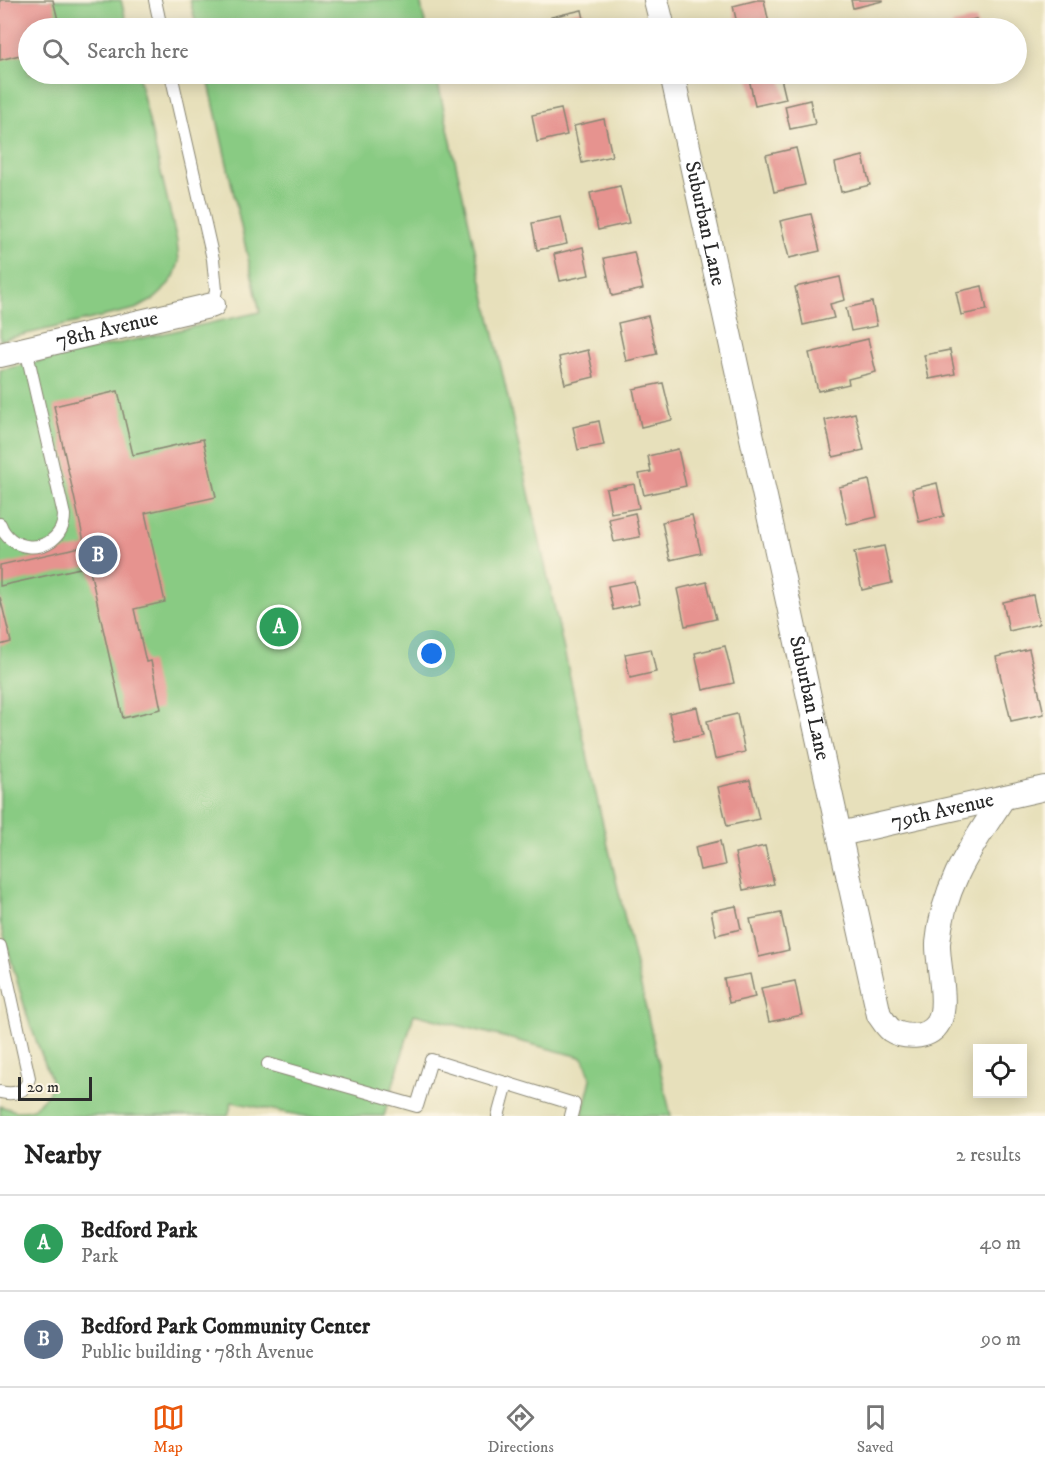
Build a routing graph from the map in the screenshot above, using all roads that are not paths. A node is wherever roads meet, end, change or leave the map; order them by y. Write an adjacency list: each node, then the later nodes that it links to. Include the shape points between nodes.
1 (155, 0): 3 (lane)
2 (656, 0): 4 (street)
3 (159, 18)
4 (660, 18)
5 (173, 84): 7 (lane, via 213,259)
6 (674, 84): 13 (street, Suburban Lane)
7 (213, 305): 8 (street, 78th Avenue)
8 (26, 350): 9 (street, 78th Avenue); 10 (lane, via 64,515 56,536 34,547 12,542)
9 (0, 355)
10 (0, 524)
11 (1045, 788): 12 (street, 79th Avenue)
12 (1003, 798): 13 (street, 79th Avenue); 13 (street, Suburban Lane, via 959,866 944,907 938,944 942,1014 937,1026 926,1033 902,1036 888,1028 879,1015)
13 (840, 834)
14 (0, 946): 17 (lane, via 29,1078 18,1093)
15 (268, 1065): 19 (lane)
16 (507, 1083): 18 (lane); 19 (lane, via 431,1060); 20 (lane)
17 (0, 1092)
18 (572, 1110)
19 (416, 1111)
20 (498, 1116)

